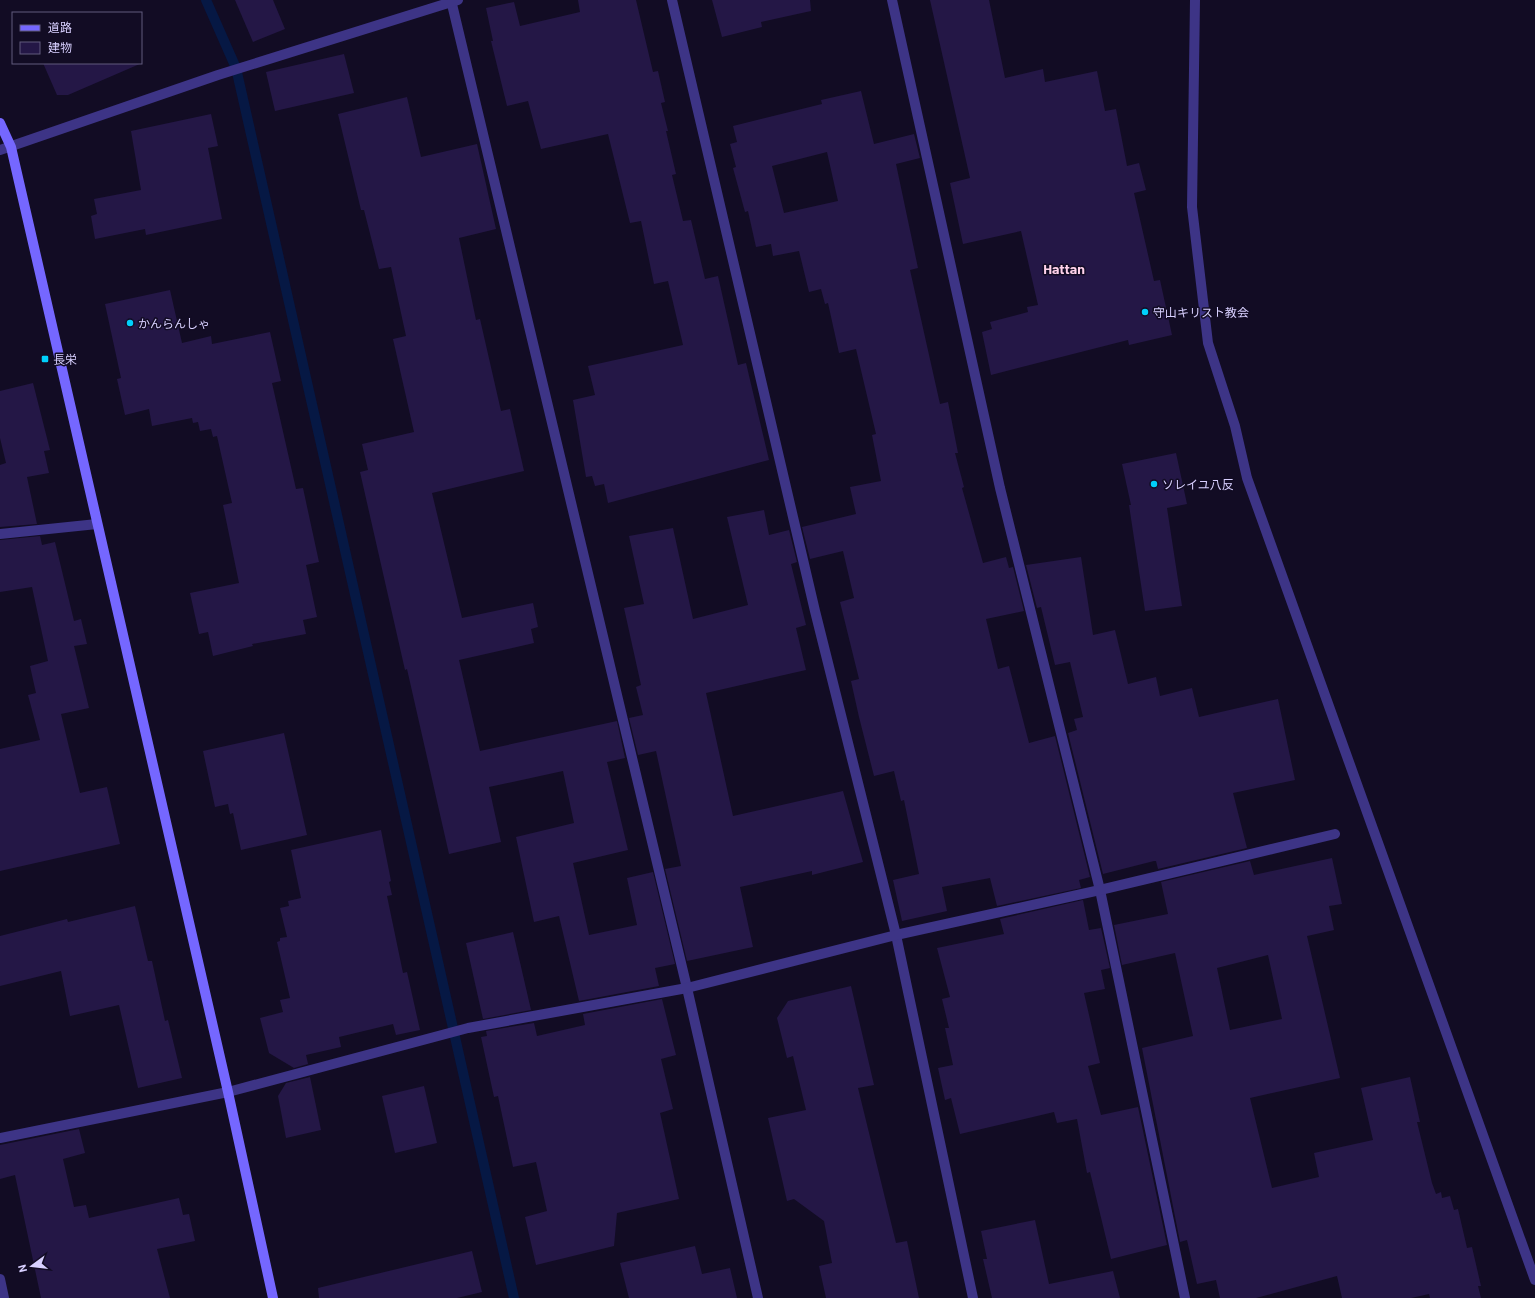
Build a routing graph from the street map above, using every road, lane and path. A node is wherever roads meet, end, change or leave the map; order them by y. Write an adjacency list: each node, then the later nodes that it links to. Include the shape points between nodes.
1 (672, 0): 12 (street, via 815,611)
2 (892, 0): 11 (street, via 1000,488)
3 (1195, 0): 17 (street, via 1192,206 1208,343 1235,426 1247,478)
4 (454, 1): 6 (street, via 249,65); 13 (street)
5 (0, 123): 6 (street)
6 (11, 147): 7 (street); 8 (street)
7 (0, 150)
8 (97, 524): 9 (street); 14 (street)
9 (0, 534)
10 (1335, 834): 11 (street)
11 (1100, 890): 12 (street); 22 (street)
12 (896, 935): 13 (street); 21 (street)
13 (687, 988): 14 (street, via 468,1028); 20 (street)
14 (228, 1092): 15 (street); 19 (street)
15 (0, 1138)
16 (0, 1279): 18 (street)
17 (1535, 1280)
18 (4, 1298)
19 (273, 1298)
20 (758, 1298)
21 (973, 1298)
22 (1185, 1298)

